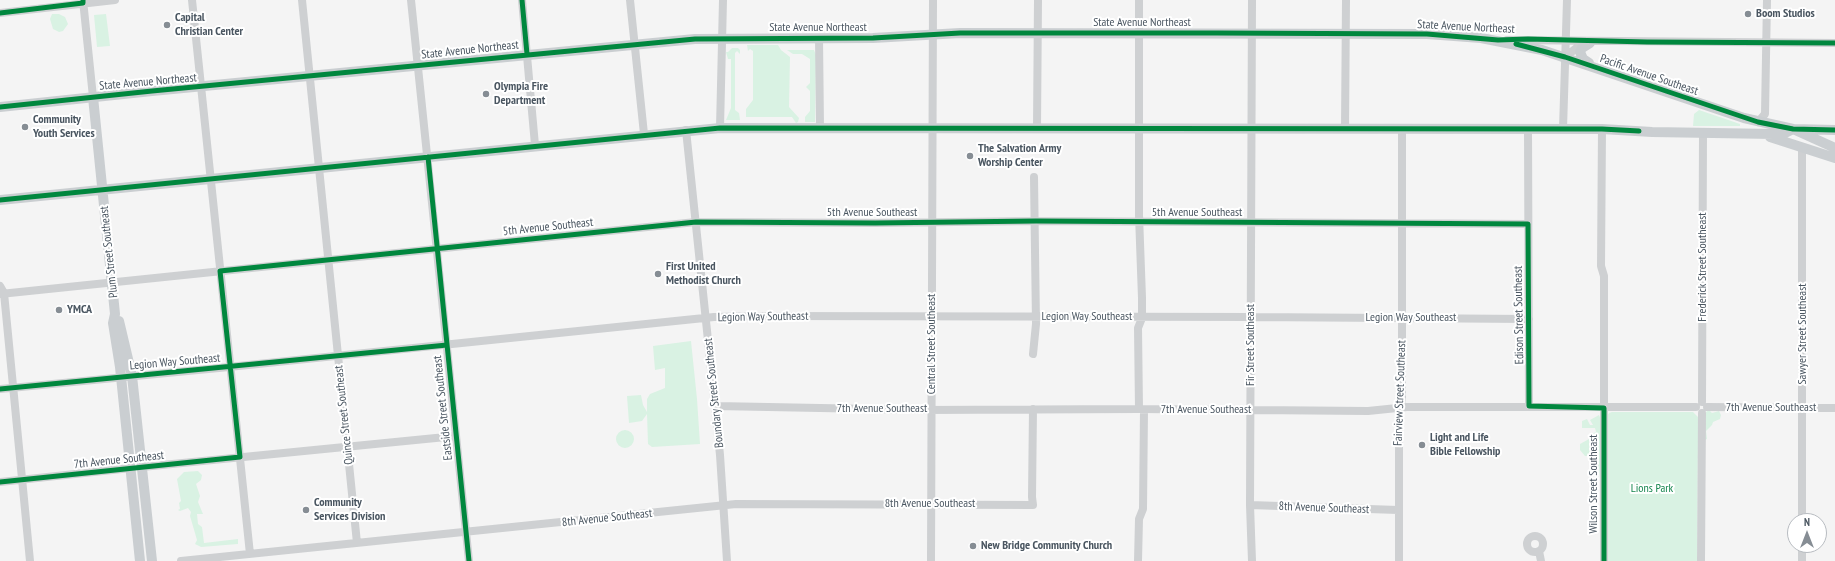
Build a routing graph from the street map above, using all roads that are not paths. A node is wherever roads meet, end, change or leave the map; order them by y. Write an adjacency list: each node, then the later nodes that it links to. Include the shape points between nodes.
1 (115, 0): 15 (street)
2 (192, 0): 36 (street)
3 (302, 0): 35 (street, Quince Street Southeast)
4 (411, 0): 33 (street, Eastside Street Southeast)
5 (522, 0): 31 (street)
6 (630, 0): 30 (street)
7 (723, 0): 22 (street)
8 (933, 0): 21 (street, Central Street Southeast)
9 (1038, 0): 17 (street)
10 (1139, 0): 18 (street)
11 (1252, 0): 19 (street, Fir Street Southeast)
12 (1346, 0): 20 (street)
13 (1566, 0): 25 (street)
14 (1767, 0): 28 (street)
15 (83, 2): 16 (street); 37 (street)
16 (0, 13)
17 (1038, 33): 18 (main road, State Avenue Northeast); 21 (main road, State Avenue Northeast); 43 (street)
18 (1139, 33): 19 (main road, State Avenue Northeast); 44 (street)
19 (1252, 34): 20 (main road, State Avenue Northeast); 45 (street, Fir Street Southeast)
20 (1346, 34): 24 (main road, State Avenue Northeast, via 1451,35); 46 (street)
21 (933, 35): 23 (main road, State Avenue Northeast); 41 (street, Central Street Southeast)
22 (723, 38): 23 (main road, State Avenue Northeast); 30 (main road, State Avenue Northeast); 42 (street)
23 (819, 38): 40 (street)
24 (1498, 40): 25 (street, State Avenue Northeast); 32 (main road, Pacific Avenue Southeast)
25 (1566, 40): 26 (street, State Avenue Northeast); 32 (street)
26 (1639, 42): 27 (street, State Avenue Northeast); 28 (street, State Avenue Northeast)
27 (1590, 43): 32 (street, via 1579,46); 34 (main road, via 1581,49 1580,55)
28 (1766, 43): 29 (street, State Avenue Northeast); 39 (street, via 1765,114)
29 (1835, 43)
30 (635, 44): 31 (main road, State Avenue Northeast); 56 (street)
31 (526, 54): 33 (main road, State Avenue Northeast); 57 (street)
32 (1565, 57): 34 (main road, Pacific Avenue Southeast); 49 (street)
33 (418, 66): 35 (main road, State Avenue Northeast); 61 (street, Eastside Street Southeast)
34 (1605, 71): 39 (main road, Pacific Avenue Southeast)
35 (310, 77): 36 (main road, State Avenue Northeast); 63 (street, Quince Street Southeast)
36 (200, 87): 37 (main road, State Avenue Northeast); 65 (street)
37 (93, 97): 38 (main road, State Avenue Northeast); 66 (main road, Plum Street Southeast)
38 (0, 107)
39 (1758, 122): 51 (main road, Pacific Avenue Southeast); 54 (main road, via 1752,128)
40 (820, 127): 41 (main road); 42 (main road)
41 (934, 127): 43 (main road); 70 (street, Central Street Southeast)
42 (720, 128): 52 (main road)
43 (1037, 128): 44 (main road)
44 (1140, 128): 45 (main road); 71 (street)
45 (1252, 128): 46 (main road); 72 (street, Fir Street Southeast)
46 (1346, 128): 47 (main road)
47 (1402, 129): 48 (main road); 73 (street, Fairview Street Southeast)
48 (1528, 129): 49 (main road); 74 (street, Edison Street Southeast)
49 (1563, 129): 50 (main road)
50 (1602, 129): 54 (main road); 100 (street, Wilson Street Southeast)
51 (1793, 129): 53 (main road); 55 (main road, via 1780,134); 59 (main road, Pacific Avenue Southeast)
52 (686, 130): 56 (main road); 69 (street, Boundary Street Southeast)
53 (1835, 130)
54 (1703, 132): 55 (main road); 99 (street, Frederick Street Southeast)
55 (1752, 132): 58 (main road)
56 (644, 134): 57 (main road)
57 (535, 145): 61 (main road)
58 (1802, 147): 60 (main road, via 1813,146); 62 (main road); 101 (street, Sawyer Street Southeast)
59 (1835, 148)
60 (1835, 154)
61 (428, 157): 63 (main road); 75 (street, Eastside Street Southeast)
62 (1835, 158)
63 (319, 168): 65 (main road); 76 (street, Quince Street Southeast)
64 (1034, 177): 68 (street)
65 (211, 180): 66 (main road); 77 (street)
66 (102, 190): 67 (main road); 78 (main road, Plum Street Southeast)
67 (0, 200)
68 (1036, 221): 70 (street, 5th Avenue Southeast); 71 (street, 5th Avenue Southeast); 82 (street)
69 (696, 222): 70 (street, 5th Avenue Southeast); 75 (street, 5th Avenue Southeast); 84 (street, Boundary Street Southeast)
70 (933, 222): 81 (street, Central Street Southeast)
71 (1140, 223): 72 (street, 5th Avenue Southeast); 85 (street)
72 (1252, 223): 73 (street, 5th Avenue Southeast); 83 (street, Fir Street Southeast)
73 (1401, 224): 74 (street, 5th Avenue Southeast); 86 (street, Fairview Street Southeast)
74 (1528, 224): 87 (street, Edison Street Southeast)
75 (437, 248): 76 (street, 5th Avenue Southeast); 88 (street, Eastside Street Southeast)
76 (329, 259): 77 (street, 5th Avenue Southeast); 90 (street, Quince Street Southeast)
77 (220, 271): 78 (street, 5th Avenue Southeast); 91 (street)
78 (112, 281): 79 (street, 5th Avenue Southeast); 80 (main road, Plum Street Southeast)
79 (1, 291): 94 (street)
80 (115, 314): 92 (main road, Plum Street Southeast, via 120,322); 93 (main road, Plum Street Southeast, via 113,323)
81 (932, 316): 82 (street, Legion Way Southeast); 84 (street, Legion Way Southeast); 103 (street, Central Street Southeast)
82 (1036, 317): 85 (street, Legion Way Southeast); 89 (street)
83 (1252, 317): 85 (street, Legion Way Southeast); 86 (street, Legion Way Southeast); 106 (street, Fir Street Southeast)
84 (706, 318): 88 (street, Legion Way Southeast); 96 (street, Boundary Street Southeast)
85 (1142, 318): 105 (street, via 1138,328)
86 (1402, 318): 87 (street, Legion Way Southeast); 98 (street, Fairview Street Southeast)
87 (1529, 319): 97 (street, Edison Street Southeast)
88 (447, 345): 90 (street, Legion Way Southeast); 107 (street, Eastside Street Southeast)
89 (1033, 354)
90 (338, 356): 91 (street, Legion Way Southeast); 108 (street, Quince Street Southeast)
91 (230, 367): 92 (street, Legion Way Southeast); 109 (street)
92 (132, 376): 93 (street, Legion Way Southeast); 110 (main road, Plum Street Southeast)
93 (121, 377): 94 (street, Legion Way Southeast); 111 (main road, Plum Street Southeast)
94 (13, 387): 95 (street, Legion Way Southeast); 112 (street)
95 (0, 389)
96 (716, 406): 103 (street, 7th Avenue Southeast); 115 (street, Boundary Street Southeast)
97 (1529, 406): 98 (street, 7th Avenue Southeast); 100 (street, 7th Avenue Southeast)
98 (1401, 407): 106 (street, 7th Avenue Southeast, via 1368,411); 117 (street, Fairview Street Southeast)
99 (1702, 407): 100 (street, 7th Avenue Southeast); 101 (street, 7th Avenue Southeast); 135 (street, Frederick Street Southeast)
100 (1604, 408): 134 (street, Wilson Street Southeast)
101 (1803, 408): 102 (street, 7th Avenue Southeast); 118 (street, Sawyer Street Southeast)
102 (1835, 408)
103 (932, 409): 104 (street, 7th Avenue Southeast); 114 (street, Central Street Southeast)
104 (1033, 409): 105 (street, 7th Avenue Southeast); 114 (street, 8th Avenue Southeast, via 1033,505)
105 (1142, 409): 106 (street, 7th Avenue Southeast); 130 (street, via 1143,504 1139,519)
106 (1251, 411): 116 (street, Fir Street Southeast)
107 (456, 436): 108 (street, 7th Avenue Southeast); 119 (street, Eastside Street Southeast)
108 (348, 446): 109 (street, 7th Avenue Southeast); 120 (street, Quince Street Southeast)
109 (240, 457): 110 (street, 7th Avenue Southeast); 122 (street)
110 (142, 467): 125 (main road, Plum Street Southeast)
111 (131, 468): 112 (street, 7th Avenue Southeast); 124 (main road, Plum Street Southeast)
112 (22, 480): 113 (street, 7th Avenue Southeast); 123 (street)
113 (0, 482)
114 (932, 504): 115 (street, 8th Avenue Southeast); 129 (street, Central Street Southeast)
115 (725, 505): 119 (street, 8th Avenue Southeast); 128 (street, Boundary Street Southeast)
116 (1250, 506): 117 (street, 8th Avenue Southeast); 131 (street, Fir Street Southeast)
117 (1398, 510): 132 (street, Fairview Street Southeast)
118 (1802, 513)
119 (466, 533): 120 (street, 8th Avenue Southeast); 127 (street, Eastside Street Southeast)
120 (357, 543): 122 (street, 8th Avenue Southeast)
121 (1538, 551): 133 (street)
122 (250, 554): 126 (street, 8th Avenue Southeast)
123 (30, 561)
124 (140, 561)
125 (152, 561)
126 (181, 561)
127 (469, 561)
128 (727, 561)
129 (931, 561)
130 (1138, 561)
131 (1252, 561)
132 (1399, 561)
133 (1541, 561)
134 (1604, 561)
135 (1701, 561)

